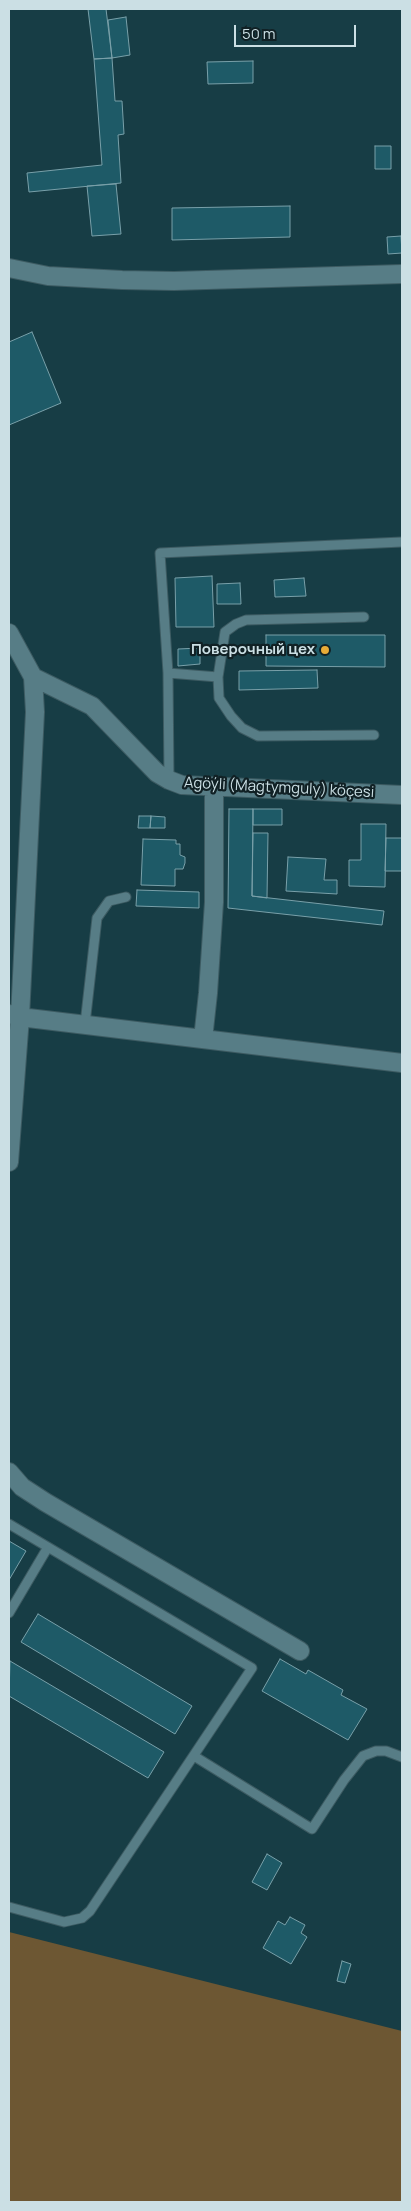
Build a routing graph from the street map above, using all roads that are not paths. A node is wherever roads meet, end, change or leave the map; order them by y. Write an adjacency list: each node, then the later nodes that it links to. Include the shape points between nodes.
1 (9, 268): 2 (street, via 48,276 174,281)
2 (402, 274)
3 (402, 542): 6 (lane, via 160,553)
4 (364, 616): 8 (lane, via 246,620 236,624 225,632)
5 (9, 633): 7 (street)
6 (168, 673): 8 (lane); 10 (lane)
7 (33, 677): 10 (street, Agöýli (Magtymguly) köçesi, via 92,706 157,773); 14 (street, via 34,722)
8 (218, 677): 9 (lane, via 222,704 242,728 258,736)
9 (374, 735)
10 (170, 780): 11 (street, Agöýli (Magtymguly) köçesi, via 182,785)
11 (214, 786): 12 (street, Agöýli (Magtymguly) köçesi); 16 (street, via 214,902)
12 (402, 795)
13 (126, 897): 15 (lane, via 109,901 97,918)
14 (14, 1016): 15 (street); 18 (street)
15 (85, 1024): 16 (street)
16 (203, 1039): 17 (street)
17 (402, 1063)
18 (9, 1162)
19 (9, 1474): 23 (street, via 44,1502)
20 (9, 1524): 21 (lane)
21 (48, 1548): 22 (lane); 24 (lane, via 252,1668)
22 (9, 1614)
23 (300, 1651)
24 (194, 1756): 25 (lane, via 312,1829 363,1756 376,1751); 26 (lane, via 90,1911 82,1918 64,1922)
25 (402, 1757)
26 (9, 1908)

